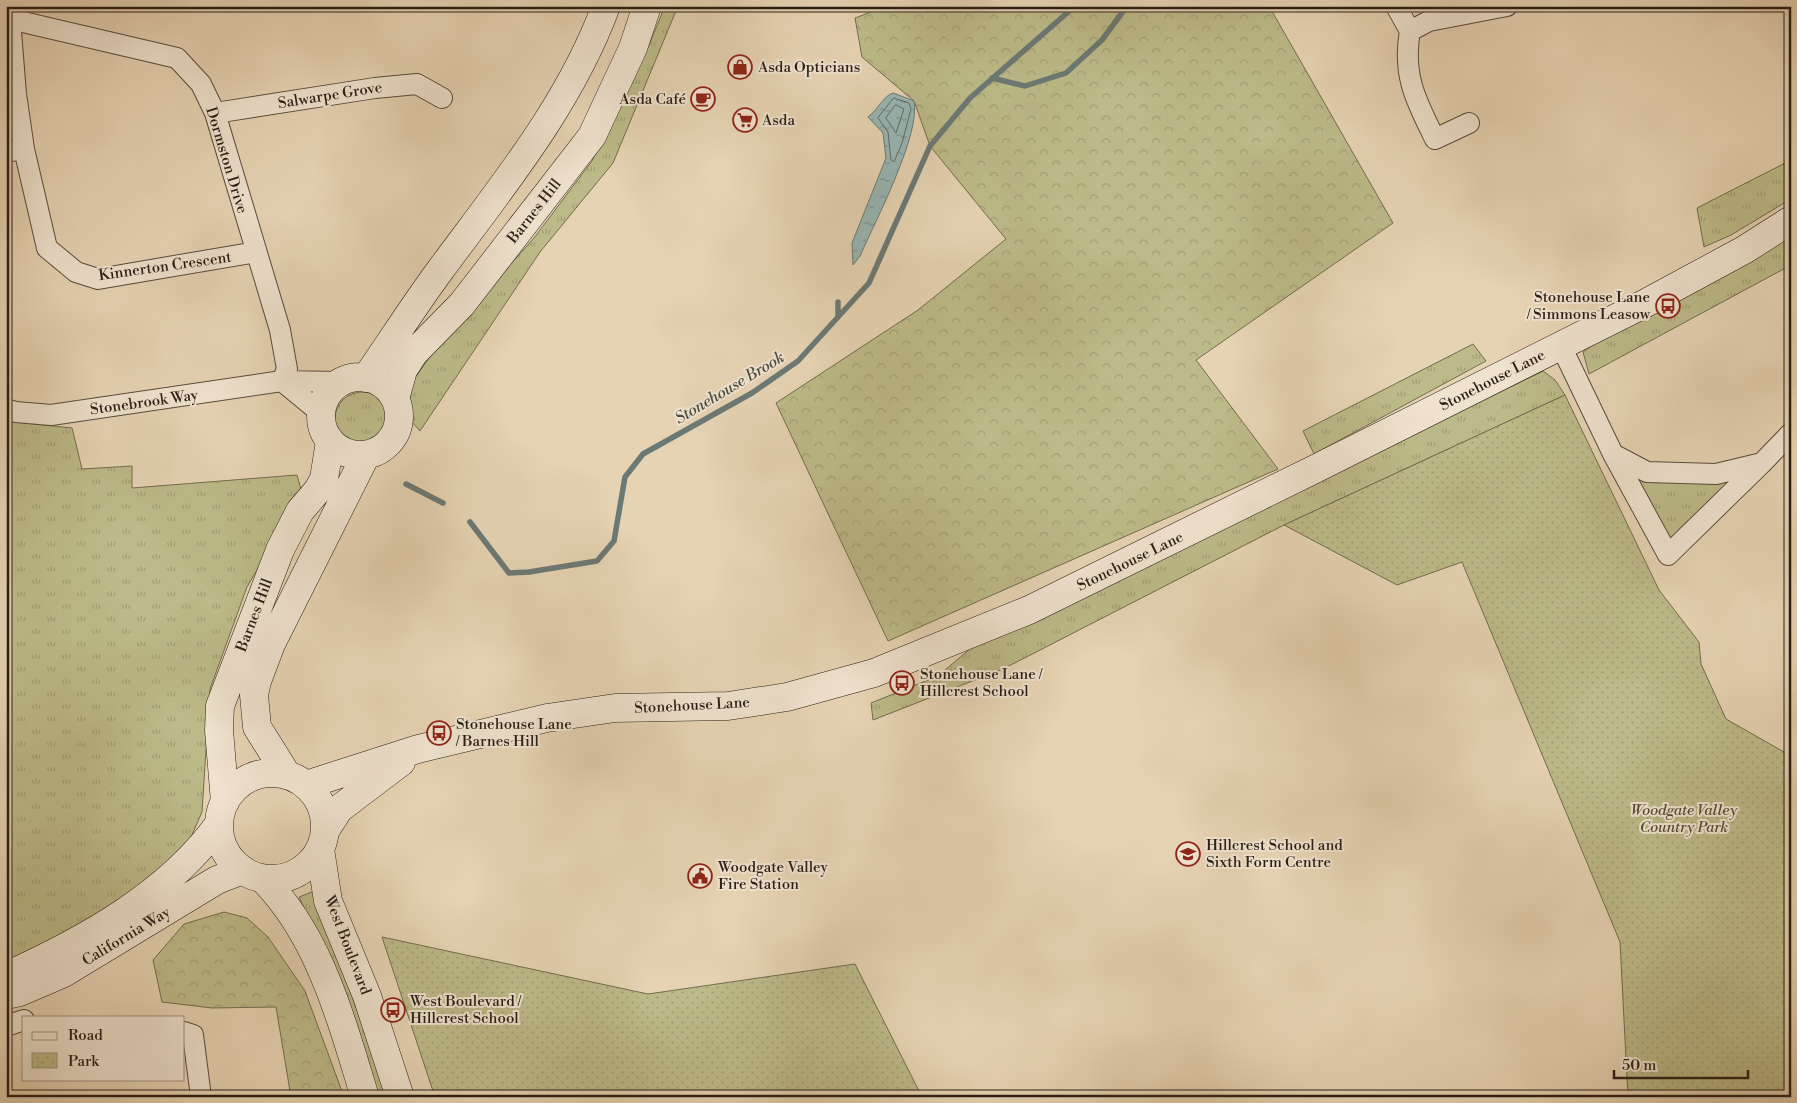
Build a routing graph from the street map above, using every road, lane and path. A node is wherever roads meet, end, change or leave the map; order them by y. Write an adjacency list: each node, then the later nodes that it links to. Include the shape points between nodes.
1 (606, 6): 14 (main road, via 594,40 537,140)
2 (647, 6): 16 (main road, Barnes Hill, via 633,48 592,136 462,304 414,353 403,370)
3 (1396, 6): 6 (street)
4 (1508, 6): 6 (street, via 1429,21)
5 (8, 18): 8 (street, Dormston Drive, via 177,58 201,84); 10 (street, Kinnerton Crescent, via 16,94)
6 (1410, 32): 9 (street, via 1407,50 1409,79 1435,139)
7 (442, 98): 8 (street, Salwarpe Grove, via 417,84)
8 (215, 113): 12 (street, Dormston Drive)
9 (1469, 123)
10 (15, 151): 12 (street, Kinnerton Crescent, via 47,248 76,272 98,279)
11 (1791, 220): 13 (main road, Stonehouse Lane, via 1744,250)
12 (256, 252): 15 (street, Dormston Drive, via 280,330 287,369)
13 (1562, 346): 21 (street); 24 (main road, Stonehouse Lane, via 1029,610 874,673 787,697 728,706 615,708 547,718)
14 (354, 380): 15 (street, Stonebrook Way); 16 (main road, via 378,382); 18 (main road, via 328,396)
15 (282, 381): 17 (street, Stonebrook Way, via 50,415); 18 (street)
16 (395, 399): 22 (main road, via 399,411 395,434 381,449)
17 (6, 409)
18 (322, 414): 20 (main road, via 322,424)
19 (1791, 433): 23 (street)
20 (330, 441): 22 (main road, via 351,454); 26 (main road, Barnes Hill, via 324,479 300,511 280,550 220,706)
21 (1613, 454): 23 (street, via 1647,472 1716,474); 23 (street, via 1668,556)
22 (366, 455): 25 (main road, Barnes Hill, via 271,644 254,695 257,727)
23 (1762, 463)
24 (418, 749): 25 (main road, Stonehouse Lane); 27 (main road, Stonehouse Lane, via 339,809)
25 (297, 780): 26 (main road, via 263,774 252,777 232,791); 27 (main road, via 322,806)
26 (222, 813): 28 (main road, via 225,850); 29 (main road, California Way, via 200,850 157,890 59,953)
27 (323, 840): 28 (main road, via 314,859 296,873 274,879); 36 (main road, West Boulevard, via 328,901 367,996)
28 (252, 874): 30 (main road, California Way, via 217,880 62,974); 35 (main road, via 282,898 310,946 338,1009)
29 (6, 976)
30 (6, 995)
31 (22, 1021): 32 (street)
32 (6, 1026)
33 (185, 1032): 34 (street, via 193,1035)
34 (201, 1097)
35 (365, 1097)
36 (400, 1097)

